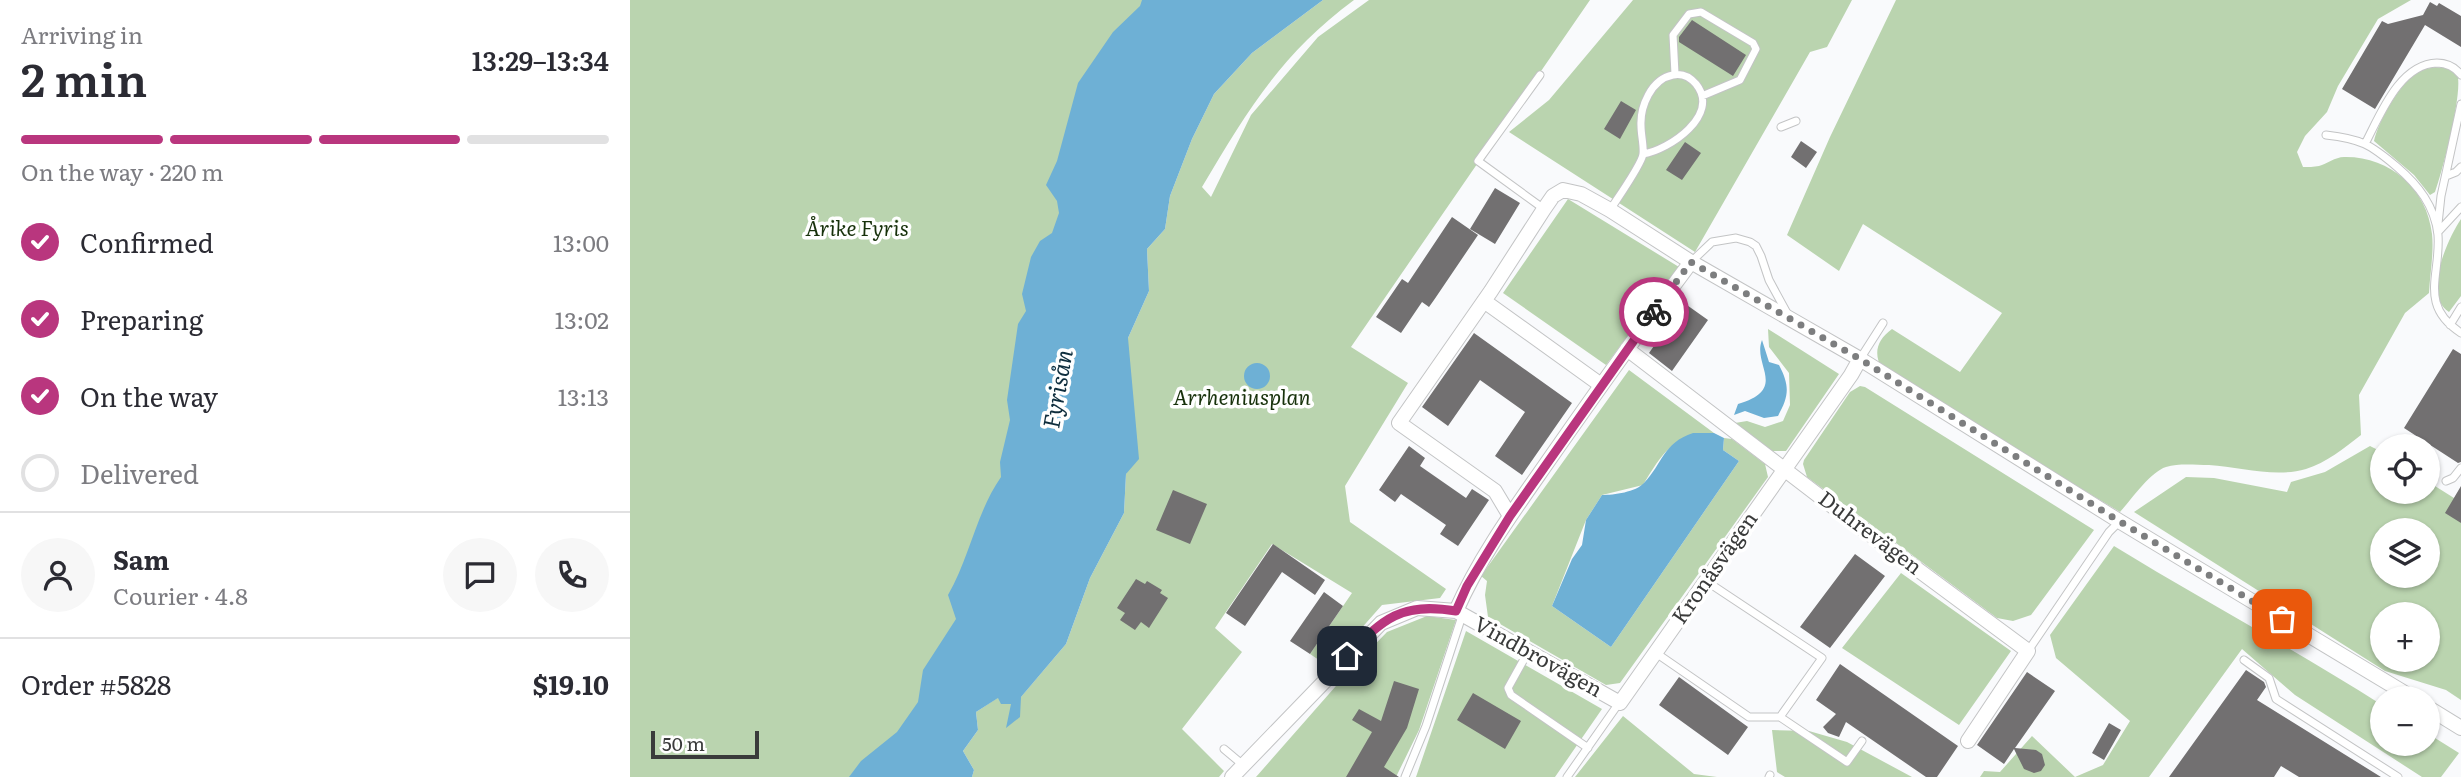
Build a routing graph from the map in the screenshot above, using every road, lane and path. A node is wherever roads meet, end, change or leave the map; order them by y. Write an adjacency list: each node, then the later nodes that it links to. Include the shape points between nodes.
1 (1675, 74): 4 (lane, via 1690,78); 4 (lane, via 1673,35 1689,14 1701,12 1753,43 1756,50 1740,80); 10 (lane, via 1662,79 1646,99 1641,120)
2 (1540, 75): 14 (lane, via 1478,160)
3 (2461, 75): 9 (lane, via 2443,63 2413,70 2395,91)
4 (1702, 96): 10 (lane, via 1700,113 1688,130 1663,148)
5 (2461, 104): 12 (lane)
6 (1796, 121): 7 (lane)
7 (1782, 127)
8 (2326, 135): 9 (lane)
9 (2366, 142): 16 (lane, via 2423,192)
10 (1643, 154): 15 (lane)
11 (2461, 167): 12 (lane)
12 (2446, 176): 16 (lane)
13 (2461, 207): 16 (lane)
14 (1544, 209): 15 (street, via 1563,190); 18 (street)
15 (1610, 210): 17 (street)
16 (2438, 232): 22 (lane, via 2434,296)
17 (1691, 262): 20 (street); 20 (lane, via 1712,242 1736,238 1750,242); 24 (street)
18 (1484, 301): 26 (street); 30 (street, via 1399,423 1495,491)
19 (2461, 307): 22 (lane)
20 (1790, 319): 25 (street)
21 (1883, 323): 25 (lane)
22 (2449, 325): 23 (lane)
23 (2461, 332)
24 (1626, 349): 26 (street); 28 (street, Duhrevägen)
25 (1860, 359): 28 (street, Kronåsvägen); 31 (street)
26 (1601, 385): 30 (street)
27 (2461, 468): 29 (lane)
28 (1785, 469): 32 (street, Kronåsvägen); 34 (street, Duhrevägen)
29 (2446, 481)
30 (1510, 516): 33 (street, via 1467,586)
31 (2119, 521): 34 (lane); 38 (street)
32 (1706, 581): 36 (street, Kronåsvägen); 41 (lane, via 1822,658)
33 (1459, 614): 35 (street, Vindbrovägen); 47 (street, via 1417,608 1381,622); 49 (lane, via 1426,726)
34 (2028, 651): 44 (street)
35 (1528, 652): 39 (street, Vindbrovägen); 45 (lane, via 1508,688 1511,695)
36 (1655, 652): 39 (street, Kronåsvägen); 41 (lane, via 1749,717)
37 (2244, 660): 51 (lane, via 2269,678 2276,699)
38 (2393, 686)
39 (1620, 703): 45 (lane, Kronåsvägen)
40 (2440, 715): 42 (street)
41 (1780, 717): 43 (lane, via 1847,762)
42 (2461, 728)
43 (1862, 741)
44 (1968, 741)
45 (1588, 748): 50 (lane, Kronåsvägen)
46 (1224, 749): 47 (lane)
47 (1243, 765): 48 (street)
48 (1232, 777)
49 (1405, 777)
50 (1567, 777)
51 (2398, 777)

